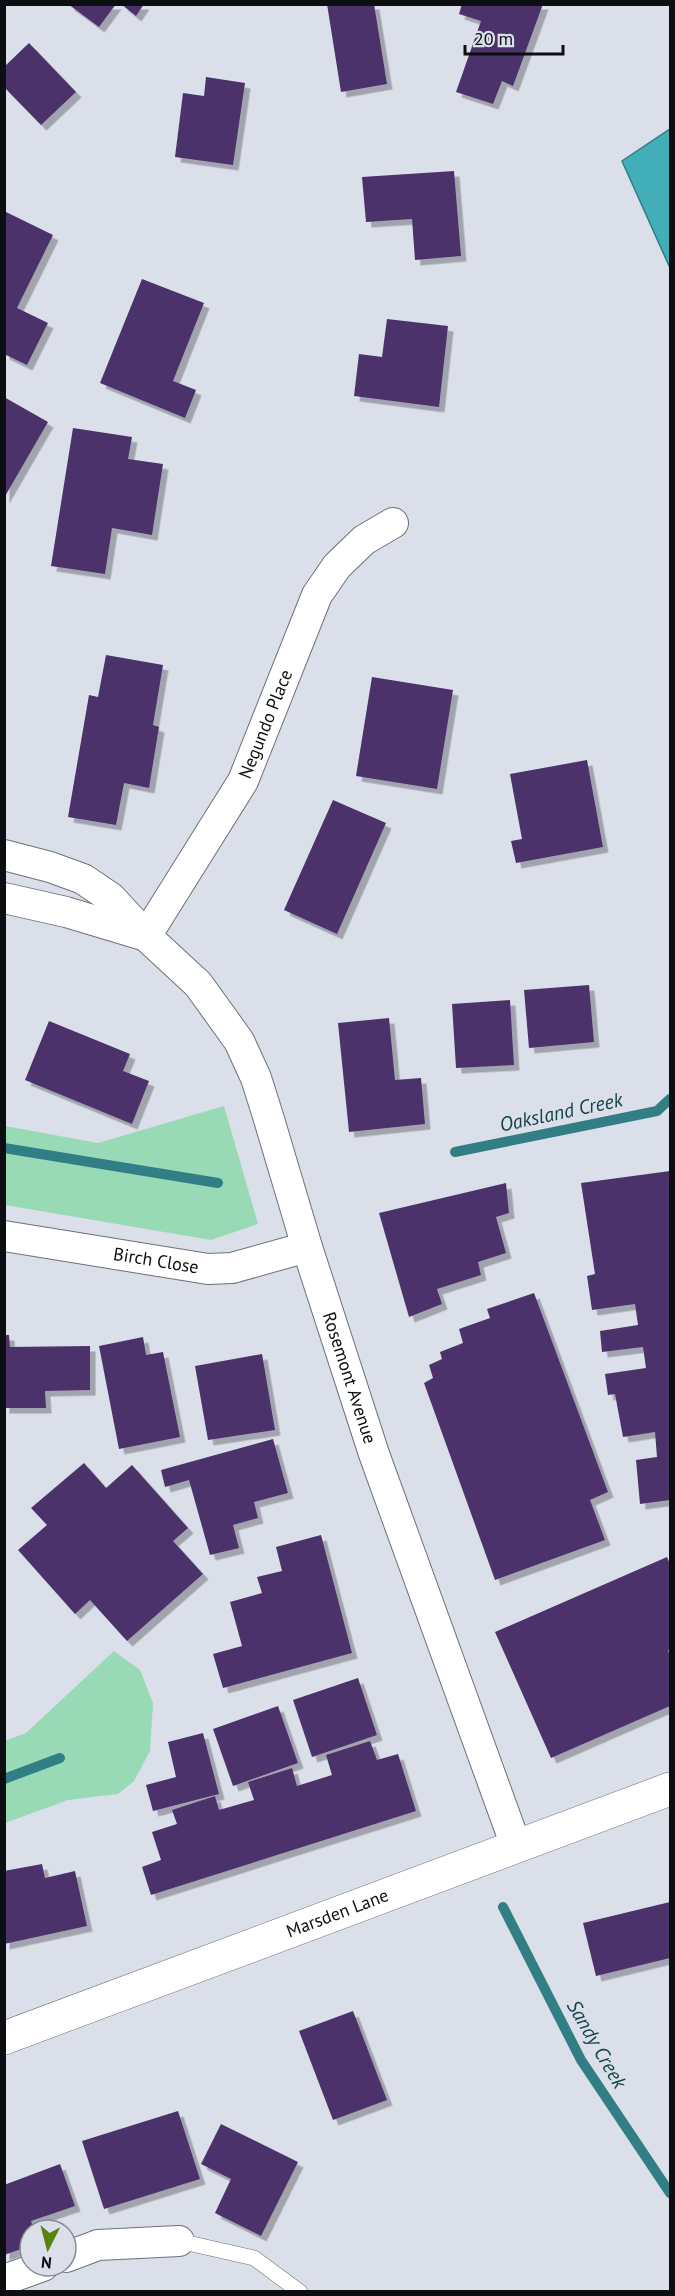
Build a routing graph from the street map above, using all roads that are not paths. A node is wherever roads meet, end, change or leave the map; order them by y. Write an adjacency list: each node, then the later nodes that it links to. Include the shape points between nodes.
1 (393, 524): 4 (street, Negundo Place, via 364,540 317,595 243,781)
2 (4, 855): 4 (street, Rosemont Avenue, via 83,879 111,898)
3 (4, 898): 4 (street, Rosemont Avenue)
4 (146, 936): 6 (street, Rosemont Avenue, via 198,984 239,1041 256,1078)
5 (4, 1236): 6 (street, Birch Close, via 208,1269 232,1268)
6 (307, 1246): 8 (street, Rosemont Avenue, via 374,1454)
7 (670, 1789): 8 (main road, Marsden Lane)
8 (516, 1846): 9 (main road, Marsden Lane)
9 (4, 2038)
10 (179, 2241): 11 (street, via 98,2245); 12 (lane, via 254,2258)
11 (78, 2252)
12 (300, 2292)

